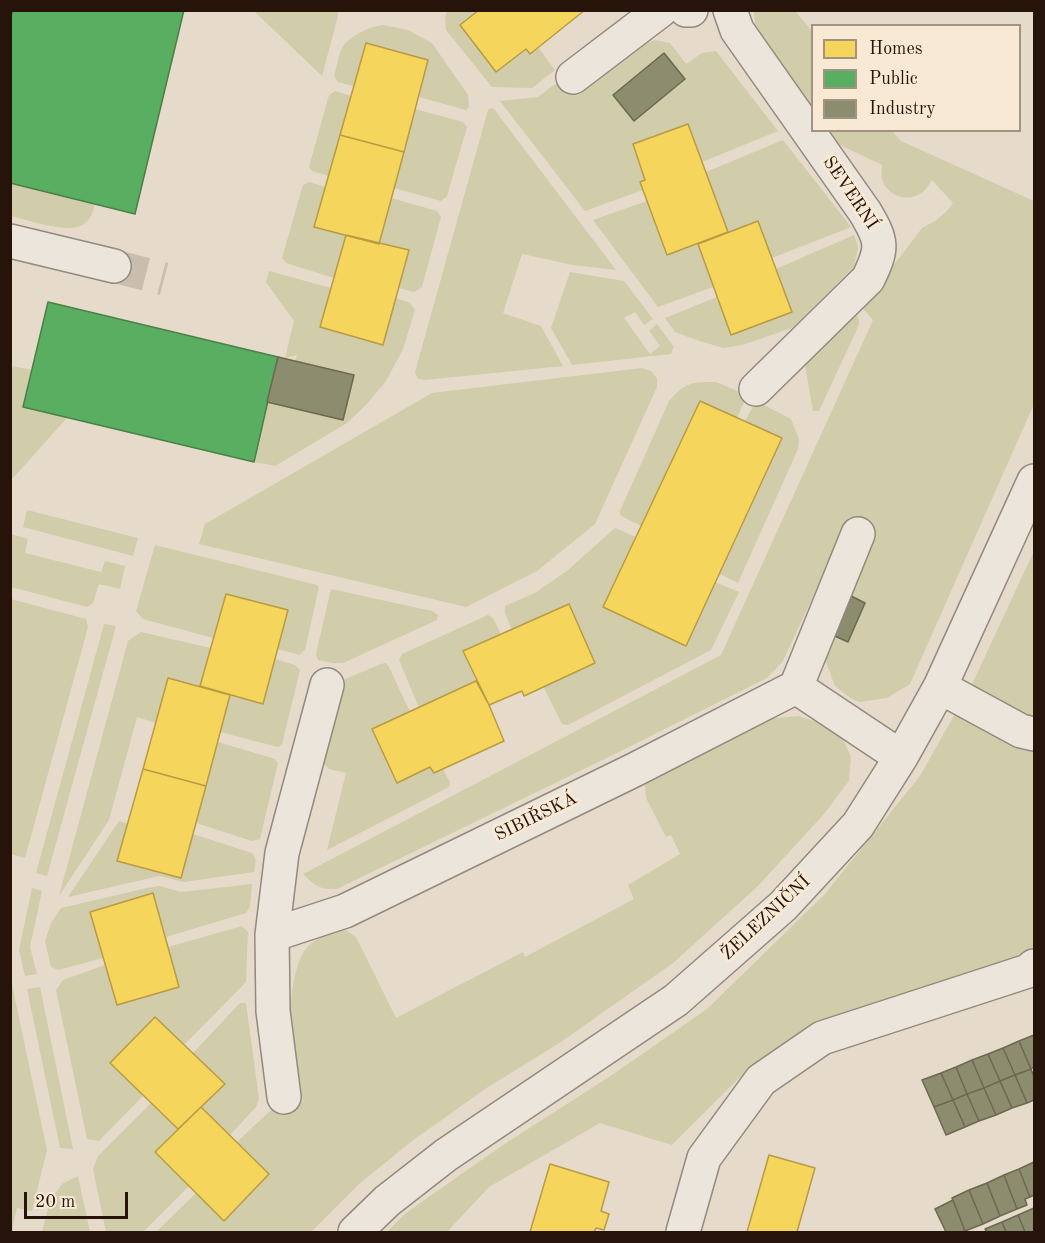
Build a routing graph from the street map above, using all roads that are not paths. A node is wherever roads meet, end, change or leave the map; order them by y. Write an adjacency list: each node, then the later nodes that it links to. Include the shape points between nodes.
1 (661, 10): 5 (street)
2 (686, 10): 3 (street)
3 (691, 10)
4 (730, 10): 8 (street, SEVERNÍ, via 737,30 879,237 878,258 868,279)
5 (573, 77)
6 (10, 241): 7 (street)
7 (114, 267)
8 (756, 389)
9 (1035, 480): 13 (street, ŽELEZNIČNÍ)
10 (858, 534): 12 (street)
11 (327, 685): 16 (street, via 282,853)
12 (796, 687): 15 (street); 16 (street, SIBIŘSKÁ, via 345,910)
13 (940, 687): 14 (street, via 1021,731); 15 (street, ŽELEZNIČNÍ)
14 (1035, 734)
15 (901, 757): 19 (street, ŽELEZNIČNÍ, via 858,825 783,906 676,1000 446,1155 387,1201)
16 (272, 935): 18 (street, via 273,1011)
17 (1035, 966): 20 (street, via 822,1038 761,1080 704,1158)
18 (284, 1097)
19 (355, 1233)
20 (683, 1233)

